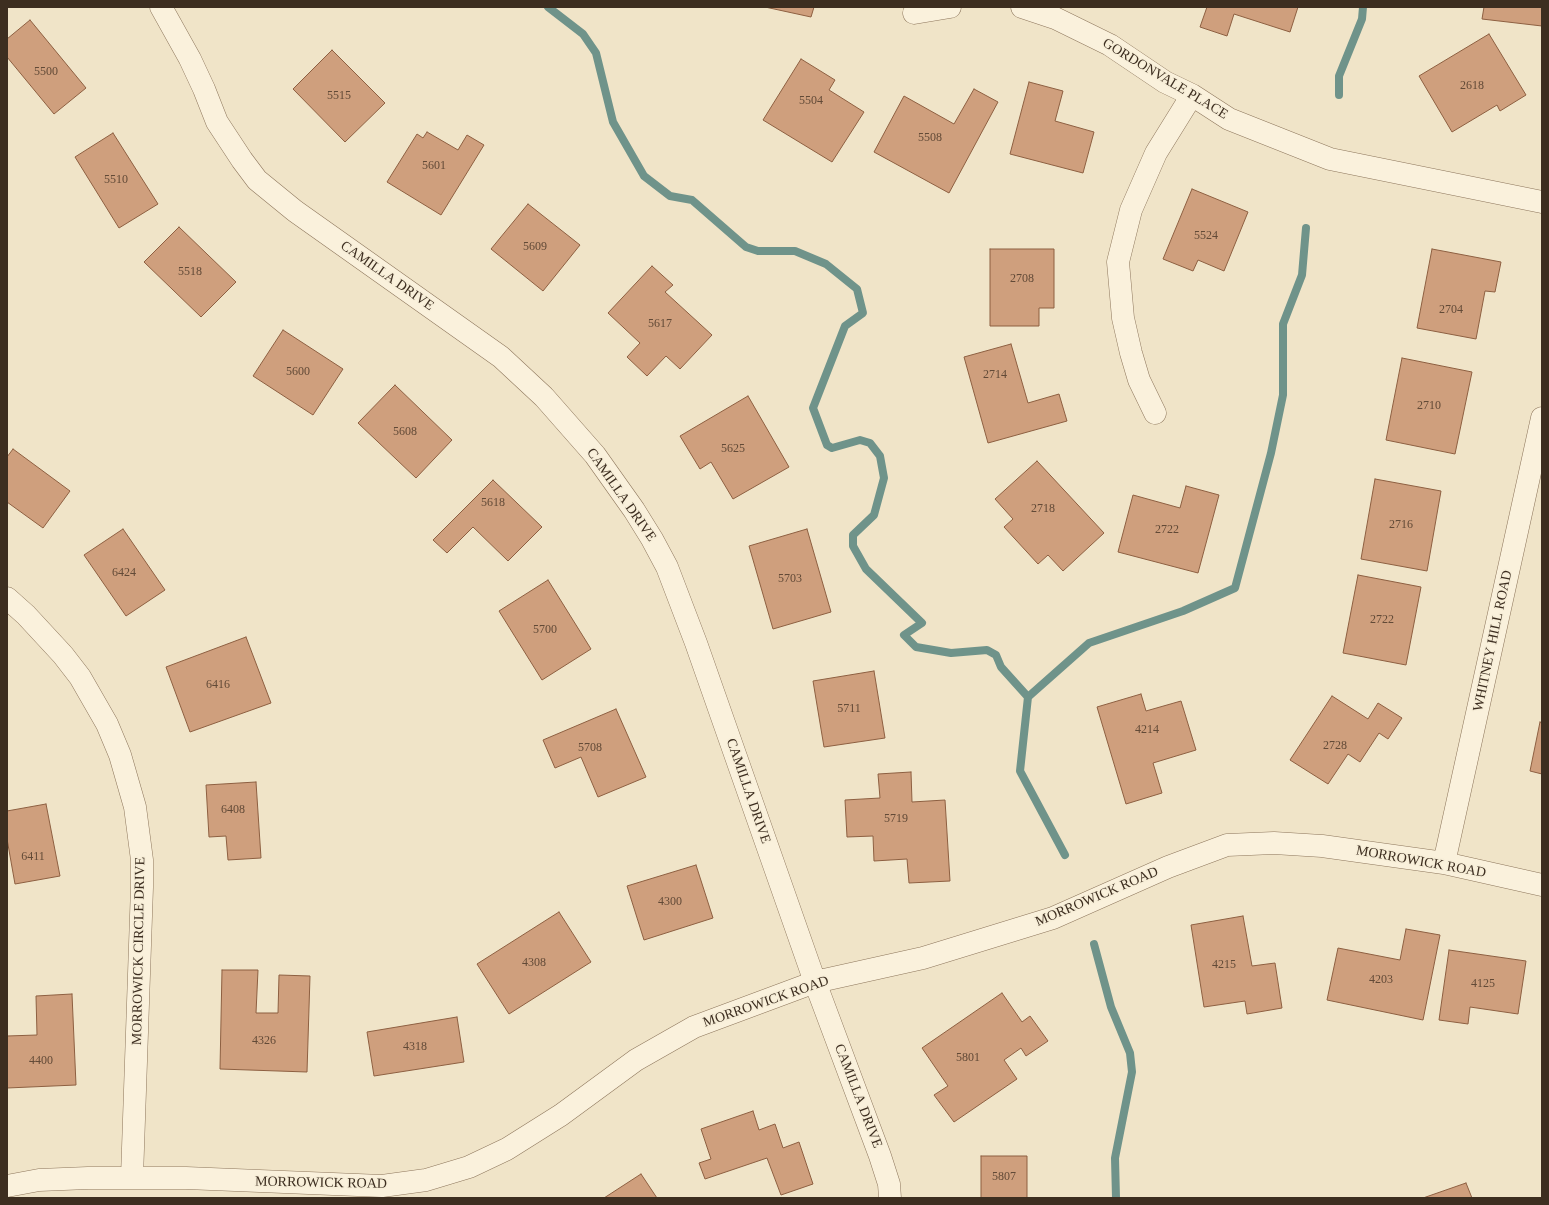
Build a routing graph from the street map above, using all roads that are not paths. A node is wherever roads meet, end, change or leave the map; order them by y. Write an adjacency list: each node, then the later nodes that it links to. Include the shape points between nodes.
1 (161, 7): 12 (street, CAMILLA DRIVE, via 190,59 217,122 257,180 295,211 501,357 544,397 595,456 634,510 667,568 696,643)
2 (950, 7): 4 (street)
3 (1022, 7): 5 (street, GORDONVALE PLACE, via 1055,18 1110,45 1165,82)
4 (914, 13)
5 (1192, 95): 6 (street, GORDONVALE PLACE, via 1229,119 1330,159); 7 (street, via 1156,153 1132,210 1118,262 1123,318 1131,353 1139,380)
6 (1542, 202)
7 (1155, 413)
8 (1542, 421): 10 (street, WHITNEY HILL ROAD)
9 (7, 598): 13 (street, MORROWICK CIRCLE DRIVE, via 63,655 80,677 118,749 135,806 142,860 142,886)
10 (1444, 863): 11 (street, MORROWICK ROAD); 12 (street, MORROWICK ROAD, via 1322,846 1274,843 1227,845 1168,866 1053,918 923,958)
11 (1542, 884)
12 (815, 982): 13 (street, MORROWICK ROAD, via 694,1027 636,1060 561,1115 507,1149 469,1167 426,1180 382,1186); 15 (street, CAMILLA DRIVE, via 880,1156 889,1184)
13 (132, 1177): 14 (street, MORROWICK ROAD, via 39,1180)
14 (7, 1186)
15 (890, 1198)

